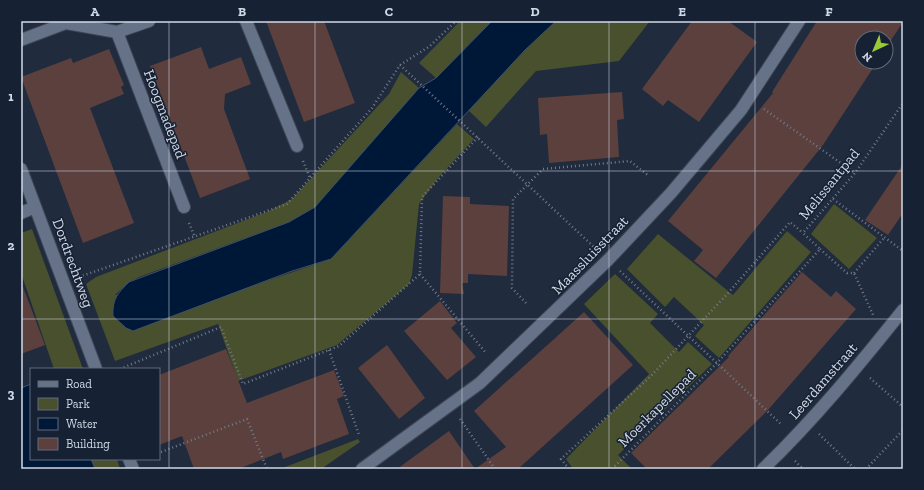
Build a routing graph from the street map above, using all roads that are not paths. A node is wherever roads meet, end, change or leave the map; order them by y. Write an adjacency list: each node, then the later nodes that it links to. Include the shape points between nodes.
1 (149, 21): 4 (street)
2 (246, 21): 6 (street)
3 (799, 21): 13 (street, Maassluisstraat, via 741,110 671,193 608,260 480,383)
4 (117, 32): 5 (street, via 66,23); 9 (street, Hoogmadepad)
5 (21, 40)
6 (297, 146)
7 (21, 169): 8 (street, Dordrechtweg)
8 (35, 207): 10 (street); 12 (street, Dordrechtweg)
9 (184, 207)
10 (21, 213)
11 (903, 310): 14 (street, Leerdamstraat, via 795,438)
12 (96, 368)
13 (362, 469)
14 (763, 469)

